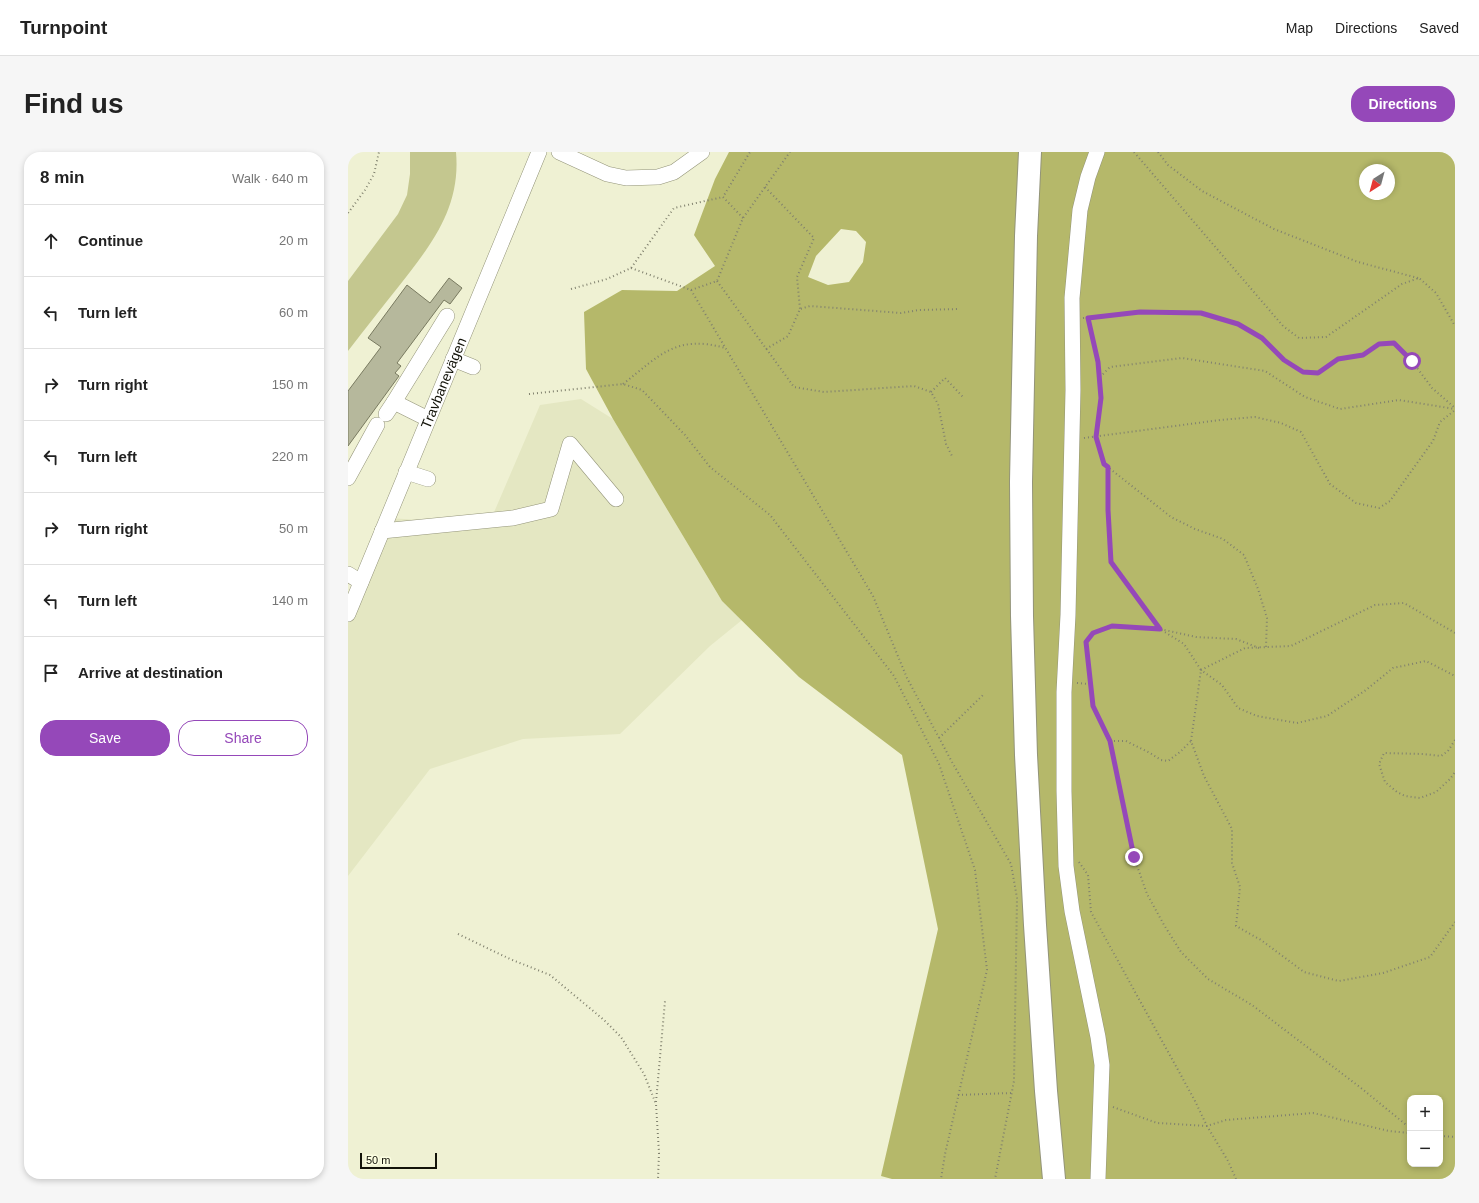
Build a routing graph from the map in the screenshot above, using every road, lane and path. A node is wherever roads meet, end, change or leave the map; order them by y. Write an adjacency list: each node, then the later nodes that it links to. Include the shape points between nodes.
1 (379, 152): 14 (path, via 374,174)
2 (539, 152): 27 (street, Travbanevägen)
3 (559, 152): 4 (street, via 607,174 626,178 658,177 674,172)
4 (702, 152)
5 (750, 152): 13 (path)
6 (790, 152): 12 (path)
7 (1019, 152): 76 (highway, via 1012,460 1014,689 1021,882)
8 (1030, 152): 77 (highway, via 1022,482 1023,654 1035,917)
9 (1097, 152): 60 (street, via 1080,210 1072,298 1073,397 1064,692)
10 (1134, 152): 17 (path, via 1283,326 1299,338 1326,337 1402,284)
11 (1158, 152): 17 (path, via 1168,165 1202,191 1274,229 1358,262)
12 (765, 187): 15 (path); 21 (path, via 814,238 797,277)
13 (723, 197): 15 (path); 16 (path, via 674,208)
14 (348, 213)
15 (743, 218): 18 (path)
16 (631, 268): 19 (path, via 607,279); 20 (path)
17 (1419, 278): 24 (path, via 1436,293)
18 (717, 280): 20 (path); 26 (path)
19 (571, 289)
20 (691, 290): 25 (path)
21 (800, 309): 22 (path, via 810,306 901,313); 26 (path, via 788,336)
22 (959, 309)
23 (448, 316): 35 (street)
24 (1455, 326)
25 (725, 348): 30 (path, via 710,344 689,344 665,351); 55 (path, via 873,596 907,678)
26 (766, 349): 31 (path, via 794,387 824,392 914,386)
27 (453, 359): 28 (street); 36 (street, Travbanevägen)
28 (472, 367)
29 (1099, 378): 34 (path, via 1110,366 1182,358 1265,371 1305,398 1340,409 1399,400); 34 (path, via 1088,318 1140,312 1201,313 1238,324 1262,338 1284,360 1303,372 1318,373 1338,359 1363,355 1379,344 1394,343 1412,361 1432,388); 37 (path, via 1101,398)
30 (623, 384): 32 (path); 65 (path, via 642,390 685,435 710,467 770,515 894,676 939,764 975,870 987,970)
31 (931, 392): 33 (path, via 945,378); 38 (path, via 938,404 946,444)
32 (529, 394)
33 (963, 397)
34 (1455, 409): 37 (path, via 1440,422 1433,441 1390,501 1379,508 1356,503 1330,484 1301,432 1281,423 1255,417 1227,419)
35 (386, 414): 36 (street); 41 (street)
36 (428, 419): 40 (street, Travbanevägen)
37 (1096, 437): 39 (path, via 1104,464)
38 (953, 458)
39 (1108, 467): 48 (path, via 1111,562); 50 (path, via 1171,517 1222,539 1244,555 1258,589 1266,618)
40 (406, 472): 42 (street); 44 (street, Travbanevägen)
41 (348, 478)
42 (428, 478)
43 (616, 499): 44 (street, via 570,444 551,509 513,518)
44 (382, 531): 46 (street, Travbanevägen)
45 (348, 574): 46 (street)
46 (361, 582): 47 (street, Travbanevägen)
47 (348, 614)
48 (1160, 629): 51 (path, via 1196,637 1236,639); 52 (path, via 1184,644); 57 (path, via 1112,626 1093,633 1086,642 1093,706)
49 (1455, 633): 50 (path, via 1404,602 1375,605 1291,646)
50 (1266, 647): 51 (path)
51 (1259, 648): 52 (path, via 1244,648)
52 (1201, 670): 53 (path, via 1222,685 1238,708 1257,716 1297,723 1328,716 1393,668 1426,661); 58 (path)
53 (1455, 676)
54 (983, 695): 55 (path)
55 (939, 738): 64 (path, via 1011,864 1016,898 1014,1081)
56 (1455, 740): 59 (path, via 1448,752 1441,756 1384,753 1379,764 1385,782 1397,792 1420,798 1436,792)
57 (1110, 741): 58 (path, via 1126,741 1161,760 1168,761); 69 (path, via 1134,857 1147,894 1181,952 1208,979 1252,1005)
58 (1191, 741): 61 (path, via 1204,776 1232,829 1232,863 1240,887 1236,926 1261,940 1304,972 1339,980 1383,973 1430,958)
59 (1455, 772)
60 (1066, 850): 66 (street, via 1072,911 1102,1065); 68 (path, via 1088,875 1091,912 1194,1099)
61 (1455, 922)
62 (458, 934): 67 (path, via 550,975 599,1016 621,1037 644,1074)
63 (665, 1001): 67 (path)
64 (1011, 1093): 65 (path); 75 (path)
65 (958, 1095): 74 (path)
66 (1100, 1102): 68 (path, via 1157,1123); 78 (street)
67 (656, 1104): 73 (path)
68 (1206, 1126): 70 (path, via 1226,1120 1313,1113 1389,1131); 79 (path)
69 (1407, 1126)
70 (1407, 1133)
71 (1443, 1136): 72 (path)
72 (1455, 1137)
73 (658, 1179)
74 (941, 1179)
75 (995, 1179)
76 (1043, 1179)
77 (1054, 1179)
78 (1098, 1179)
79 (1236, 1179)

